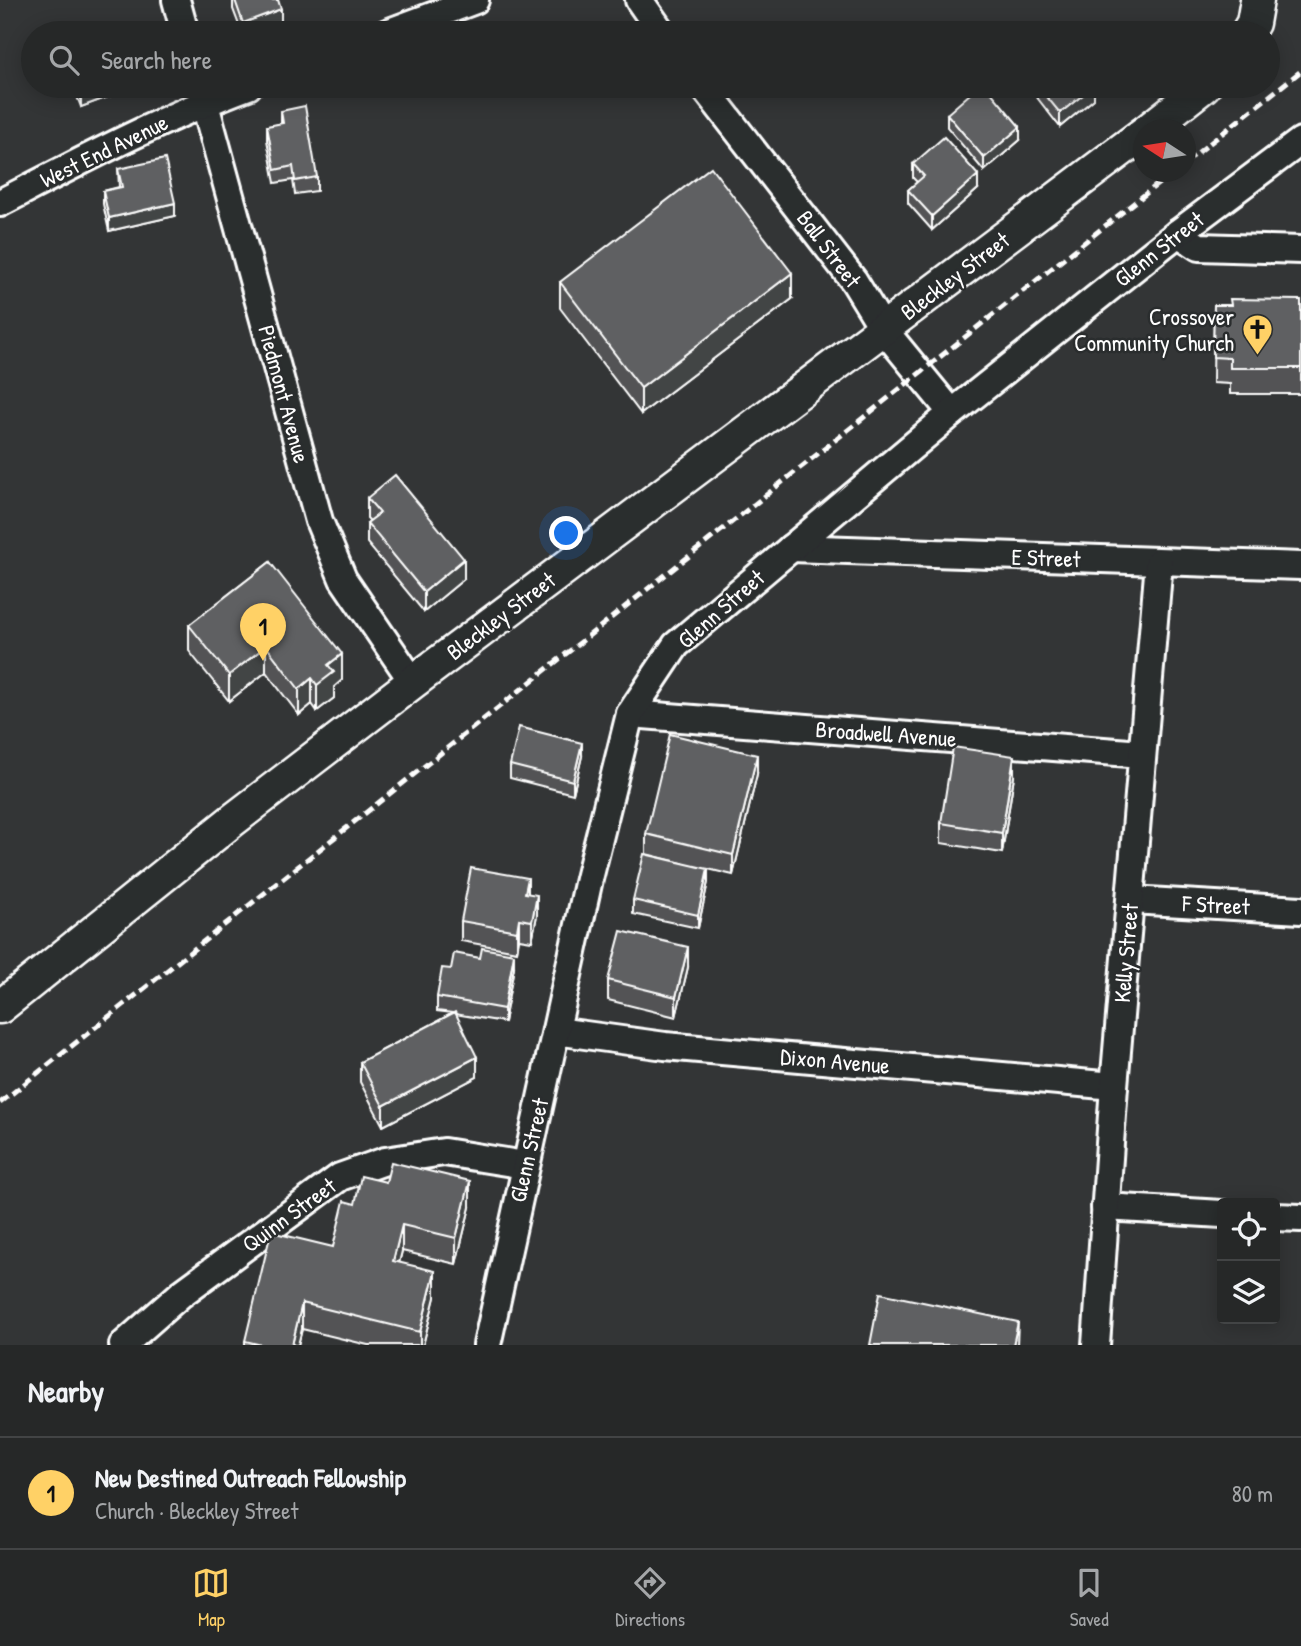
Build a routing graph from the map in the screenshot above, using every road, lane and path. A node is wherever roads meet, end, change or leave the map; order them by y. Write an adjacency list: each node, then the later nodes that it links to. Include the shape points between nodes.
1 (176, 0): 5 (street)
2 (475, 0): 6 (street)
3 (639, 0): 7 (street)
4 (1257, 0): 8 (street)
5 (182, 21)
6 (419, 21)
7 (654, 21)
8 (1253, 21)
9 (195, 98): 16 (street, West End Avenue)
10 (203, 98): 24 (street, Piedmont Avenue, via 319,521 342,579)
11 (712, 98): 19 (street, Ball Street, via 855,281)
12 (1189, 98): 13 (street)
13 (1162, 119)
14 (1133, 141): 19 (street, Bleckley Street)
15 (1301, 141): 17 (street, Glenn Street)
16 (0, 204)
17 (1178, 233): 18 (street, via 1199,247); 20 (street, Glenn Street)
18 (1301, 250)
19 (884, 330): 20 (street, Ball Street); 24 (street, Bleckley Street)
20 (952, 413): 21 (street, Glenn Street)
21 (791, 548): 22 (street, E Street); 25 (street, Glenn Street, via 676,645)
22 (1159, 562): 23 (street, E Street); 26 (street, Kelly Street)
23 (1301, 566)
24 (413, 682): 29 (street, Bleckley Street)
25 (630, 714): 26 (street, Broadwell Avenue); 30 (street, Glenn Street)
26 (1142, 754): 27 (street, Kelly Street)
27 (1131, 900): 28 (street, F Street); 31 (street, Kelly Street)
28 (1301, 909)
29 (0, 1007)
30 (556, 1031): 31 (street, Dixon Avenue, via 666,1046); 32 (street, Glenn Street)
31 (1114, 1087): 33 (street, Kelly Street)
32 (525, 1165): 37 (street, Quinn Street, via 444,1152 385,1161 340,1177 181,1294); 38 (street, Glenn Street)
33 (1105, 1207): 34 (street); 39 (street, Kelly Street)
34 (1217, 1214)
35 (1280, 1217): 36 (street)
36 (1301, 1218)
37 (123, 1345)
38 (487, 1345)
39 (1096, 1345)

